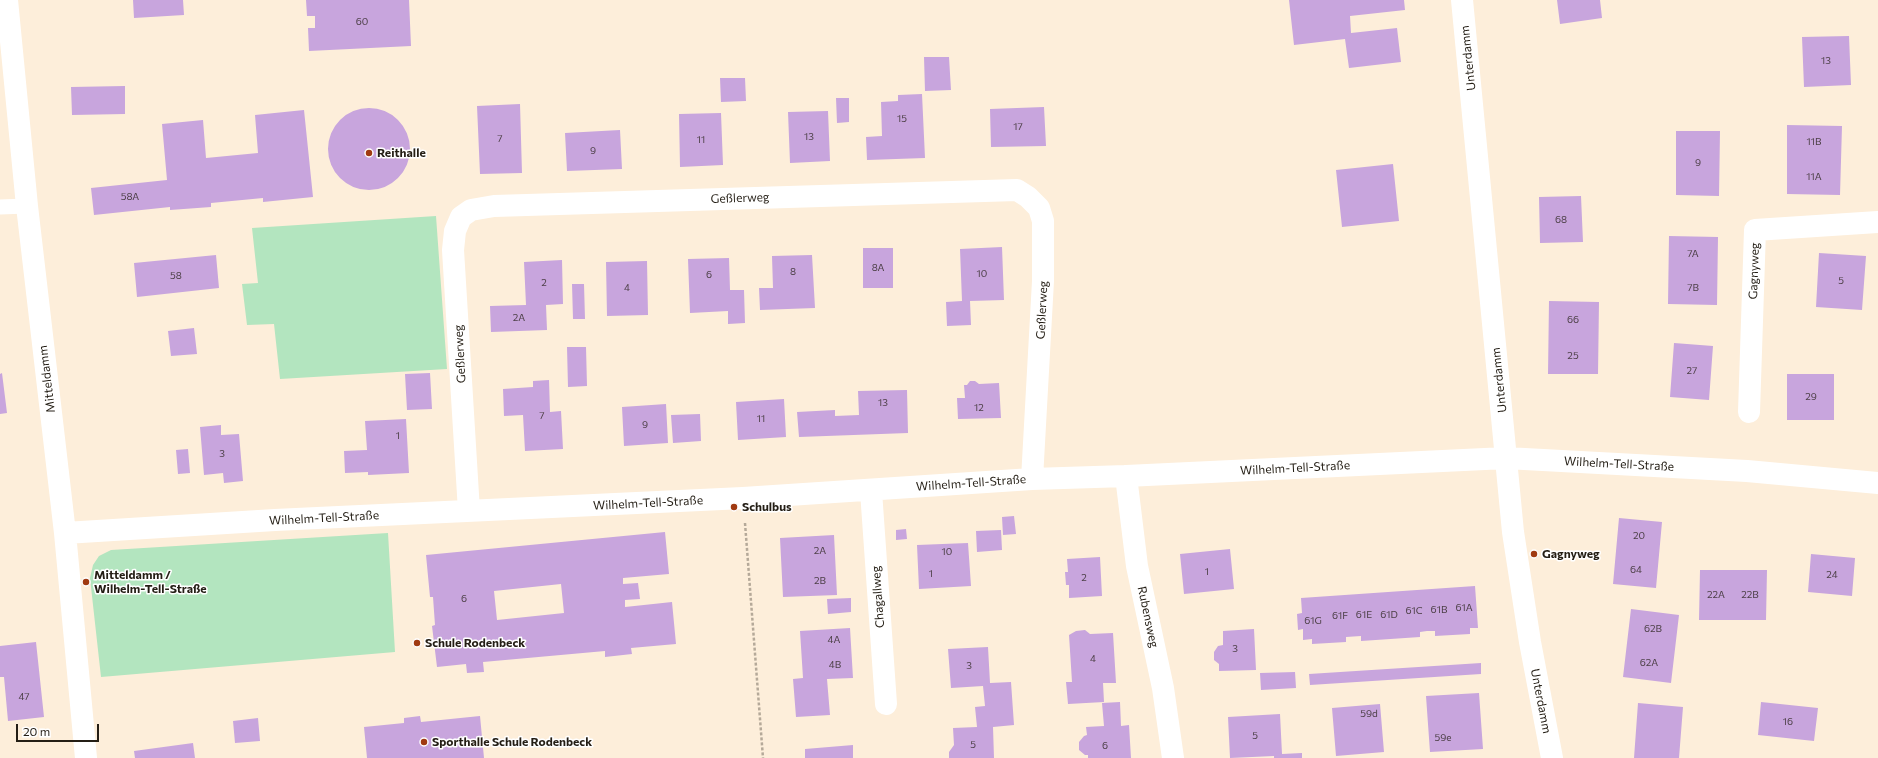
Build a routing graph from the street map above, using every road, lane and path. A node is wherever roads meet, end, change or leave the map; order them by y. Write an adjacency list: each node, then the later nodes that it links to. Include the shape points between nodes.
1 (7, 0): 3 (street, Mitteldamm)
2 (1462, 0): 7 (street, Unterdamm)
3 (27, 206): 4 (lane); 14 (street, Mitteldamm)
4 (0, 207)
5 (1878, 222): 6 (street, Gagnyweg, via 1755,230)
6 (1749, 412)
7 (1506, 458): 8 (street, Wilhelm-Tell-Straße); 10 (street, Wilhelm-Tell-Straße, via 1747,471); 19 (street, Unterdamm, via 1530,642)
8 (1126, 476): 9 (street, Wilhelm-Tell-Straße); 18 (street, Rubensweg, via 1137,566 1163,688)
9 (1032, 479): 11 (street, Wilhelm-Tell-Straße); 13 (street, Geßlerweg, via 1044,221 1039,208 1017,190 494,206 471,210 462,217 455,231 453,250)
10 (1878, 483)
11 (871, 491): 12 (street, Wilhelm-Tell-Straße); 15 (street, Chagallweg)
12 (742, 498): 13 (street, Wilhelm-Tell-Straße); 17 (path)
13 (469, 511): 14 (street, Wilhelm-Tell-Straße)
14 (65, 533): 16 (street, Mitteldamm)
15 (886, 704)
16 (86, 758)
17 (763, 758)
18 (1174, 758)
19 (1552, 758)

